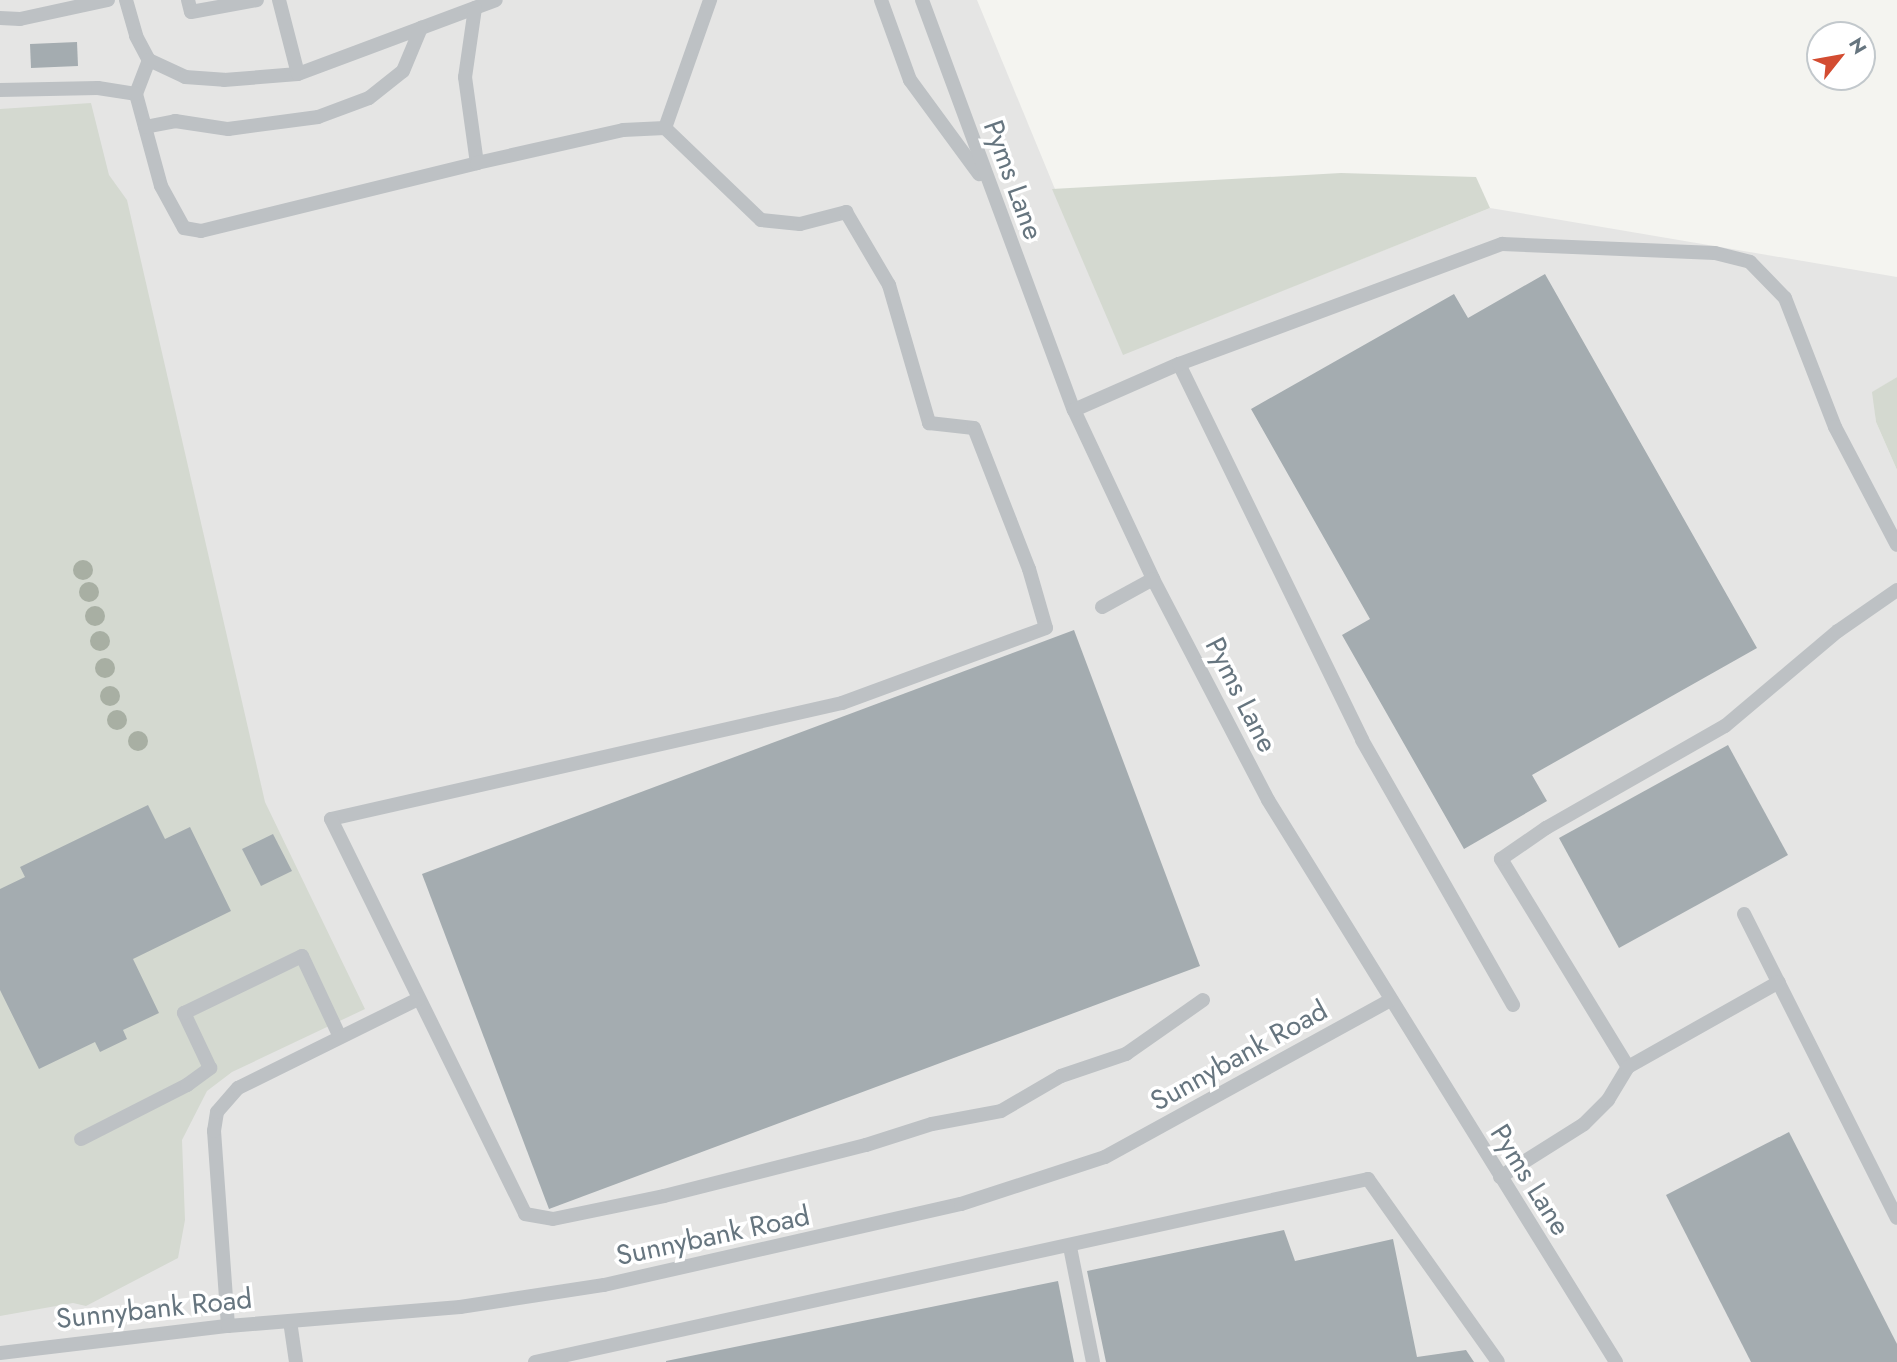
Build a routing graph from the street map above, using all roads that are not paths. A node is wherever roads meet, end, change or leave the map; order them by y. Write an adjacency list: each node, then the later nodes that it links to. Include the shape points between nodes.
1 (108, 0): 11 (lane, via 20,19)
2 (126, 0): 13 (lane, via 136,36)
3 (188, 0): 4 (lane, via 191,12)
4 (257, 0)
5 (279, 0): 14 (lane)
6 (496, 0): 10 (lane)
7 (710, 0): 18 (lane)
8 (881, 0): 20 (lane, via 910,80)
9 (922, 0): 20 (lane, Pyms Lane)
10 (475, 8): 12 (lane); 19 (lane, via 465,77)
11 (0, 18)
12 (421, 28): 14 (lane); 17 (lane, via 404,71 369,99 318,117 228,129 175,121)
13 (149, 60): 14 (lane, via 184,78 260,79); 16 (lane)
14 (298, 74)
15 (0, 90): 16 (lane, via 97,88)
16 (135, 94): 17 (lane)
17 (145, 127): 19 (lane, via 172,211 184,228 201,231)
18 (665, 128): 19 (lane, via 623,131); 29 (lane, via 761,220 800,224 846,212 889,285 929,423 974,428 1029,569 1046,628 808,714 331,819)
19 (477, 163)
20 (988, 186): 22 (lane, Pyms Lane)
21 (1179, 364): 22 (lane); 23 (lane, via 1502,244 1731,256 1750,262 1785,298 1835,427); 32 (lane, via 1362,740)
22 (1074, 410): 24 (lane, Pyms Lane)
23 (1897, 545)
24 (1153, 579): 26 (lane); 31 (lane, Pyms Lane, via 1268,800)
25 (1897, 590): 34 (lane, via 1838,631 1725,726 1546,828 1501,859)
26 (1101, 607)
27 (1744, 914): 28 (lane)
28 (1779, 982): 34 (lane); 37 (lane)
29 (418, 999): 30 (lane, via 519,1207 533,1217 553,1219 1000,1111 1061,1076 1126,1054); 33 (lane)
30 (1203, 1000)
31 (1390, 1001): 36 (lane, Pyms Lane); 39 (lane, Sunnybank Road, via 1105,1157 1048,1179 790,1246 604,1285 460,1307)
32 (1513, 1005)
33 (340, 1037): 35 (lane, via 302,956 184,1013 210,1068 187,1085); 40 (lane, via 237,1088 217,1112 214,1131)
34 (1628, 1067): 36 (lane, via 1608,1100 1584,1124)
35 (80, 1139)
36 (1500, 1178): 46 (lane, Pyms Lane)
37 (1897, 1218)
38 (1070, 1247): 43 (lane); 44 (lane); 45 (lane, via 1368,1178)
39 (290, 1321): 40 (lane, Sunnybank Road); 42 (lane)
40 (228, 1326): 41 (lane, Sunnybank Road)
41 (0, 1353)
42 (296, 1362)
43 (535, 1362)
44 (1093, 1362)
45 (1498, 1362)
46 (1616, 1362)

